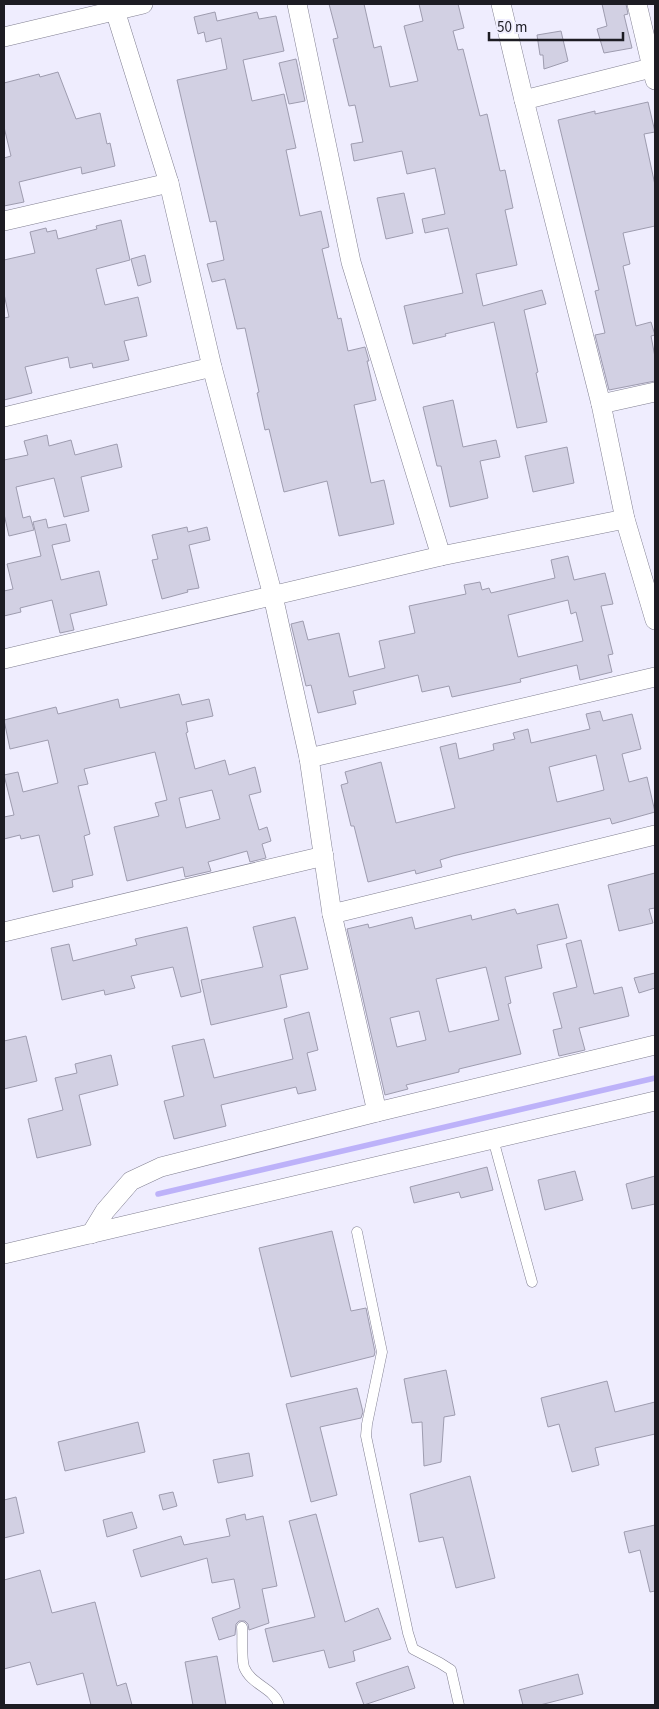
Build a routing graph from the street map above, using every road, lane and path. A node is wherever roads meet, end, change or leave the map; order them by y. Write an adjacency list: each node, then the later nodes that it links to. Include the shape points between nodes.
1 (143, 4): 5 (street)
2 (297, 4): 16 (street, via 351,262)
3 (501, 4): 8 (street)
4 (637, 4): 7 (street)
5 (114, 7): 6 (street); 9 (street)
6 (4, 37)
7 (654, 72): 8 (street)
8 (524, 100): 13 (street)
9 (169, 182): 10 (street); 11 (street)
10 (4, 221)
11 (212, 367): 14 (street); 17 (street)
12 (655, 392): 13 (street)
13 (601, 404): 15 (street)
14 (4, 417)
15 (626, 519): 16 (street); 18 (street)
16 (441, 556): 17 (street)
17 (273, 596): 19 (street); 21 (street)
18 (655, 619)
19 (4, 659)
20 (655, 677): 21 (street)
21 (309, 758): 23 (street)
22 (655, 835): 24 (street)
23 (324, 856): 24 (street); 25 (street)
24 (332, 914): 28 (street)
25 (4, 932)
26 (655, 1045): 28 (street)
27 (655, 1101): 29 (street)
28 (376, 1112): 31 (street, via 161,1166 131,1181 105,1211)
29 (493, 1139): 31 (street); 33 (lane)
30 (357, 1232): 36 (lane, via 382,1352 366,1436 408,1634 413,1649 451,1670)
31 (91, 1234): 32 (street)
32 (4, 1254)
33 (532, 1282)
34 (242, 1626): 35 (lane, via 244,1666 251,1678 277,1698)
35 (279, 1705)
36 (459, 1705)

